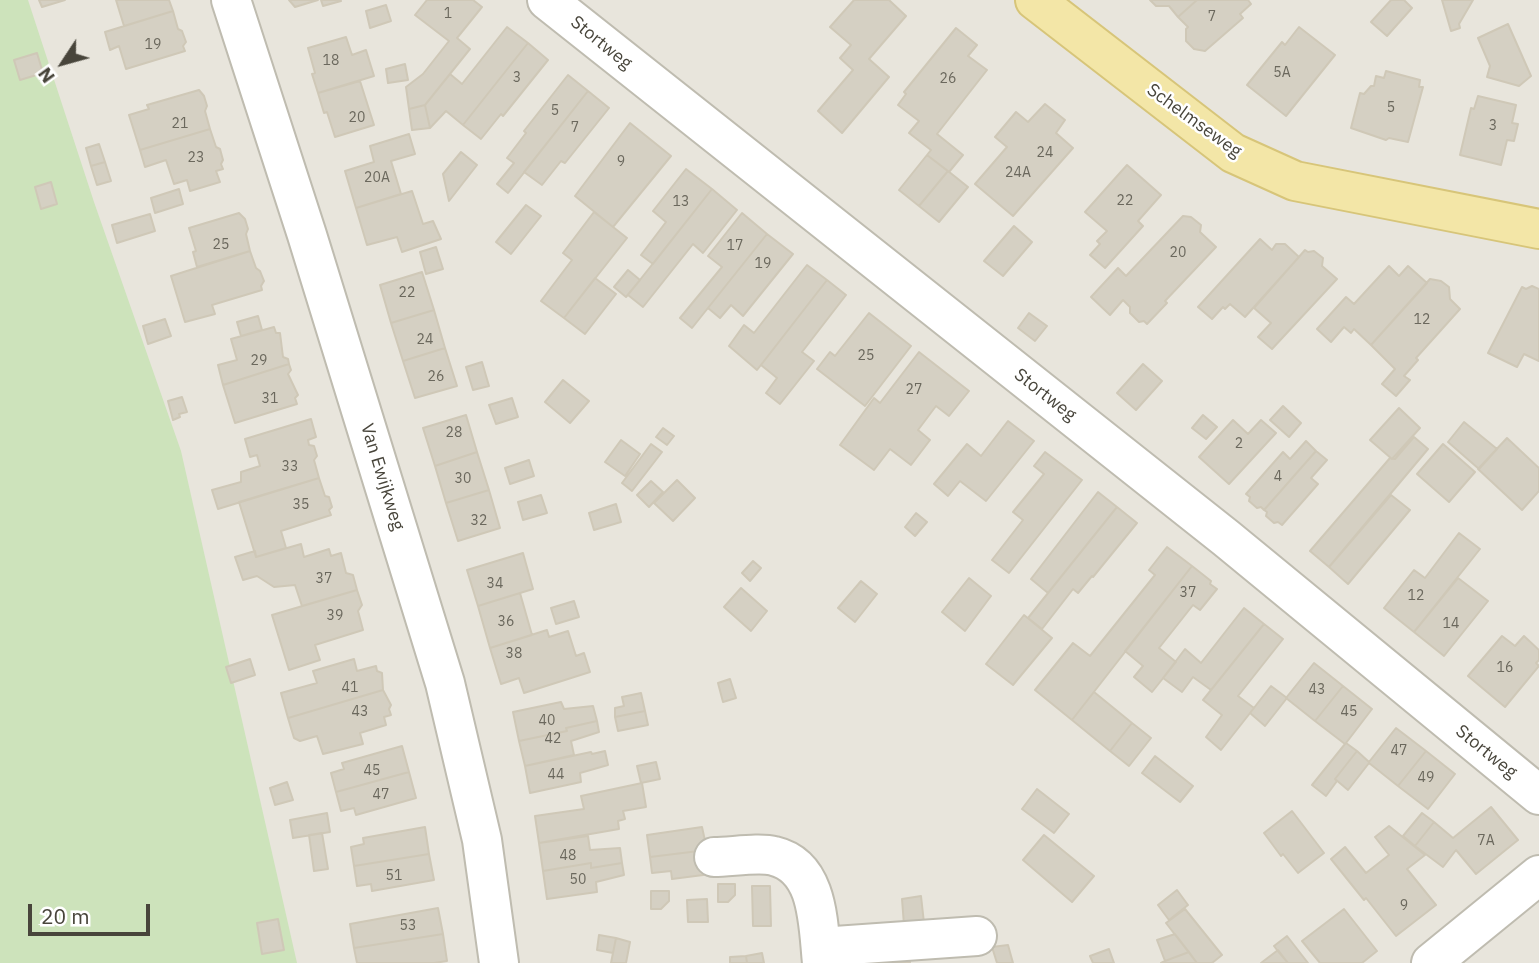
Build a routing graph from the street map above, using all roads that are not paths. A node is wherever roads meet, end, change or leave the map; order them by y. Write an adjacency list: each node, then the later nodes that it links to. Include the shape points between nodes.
1 (231, 0): 10 (street, Van Ewijkweg, via 445,683 482,840)
2 (547, 0): 5 (street, Stortweg, via 1226,538)
3 (1035, 0): 4 (main road, Schelmseweg, via 1233,153 1295,181)
4 (1539, 229)
5 (1539, 795)
6 (714, 857): 9 (street, via 774,855 792,864 812,892)
7 (1539, 875): 11 (street)
8 (977, 936): 9 (street)
9 (821, 955)
10 (499, 963)
11 (1431, 963)

